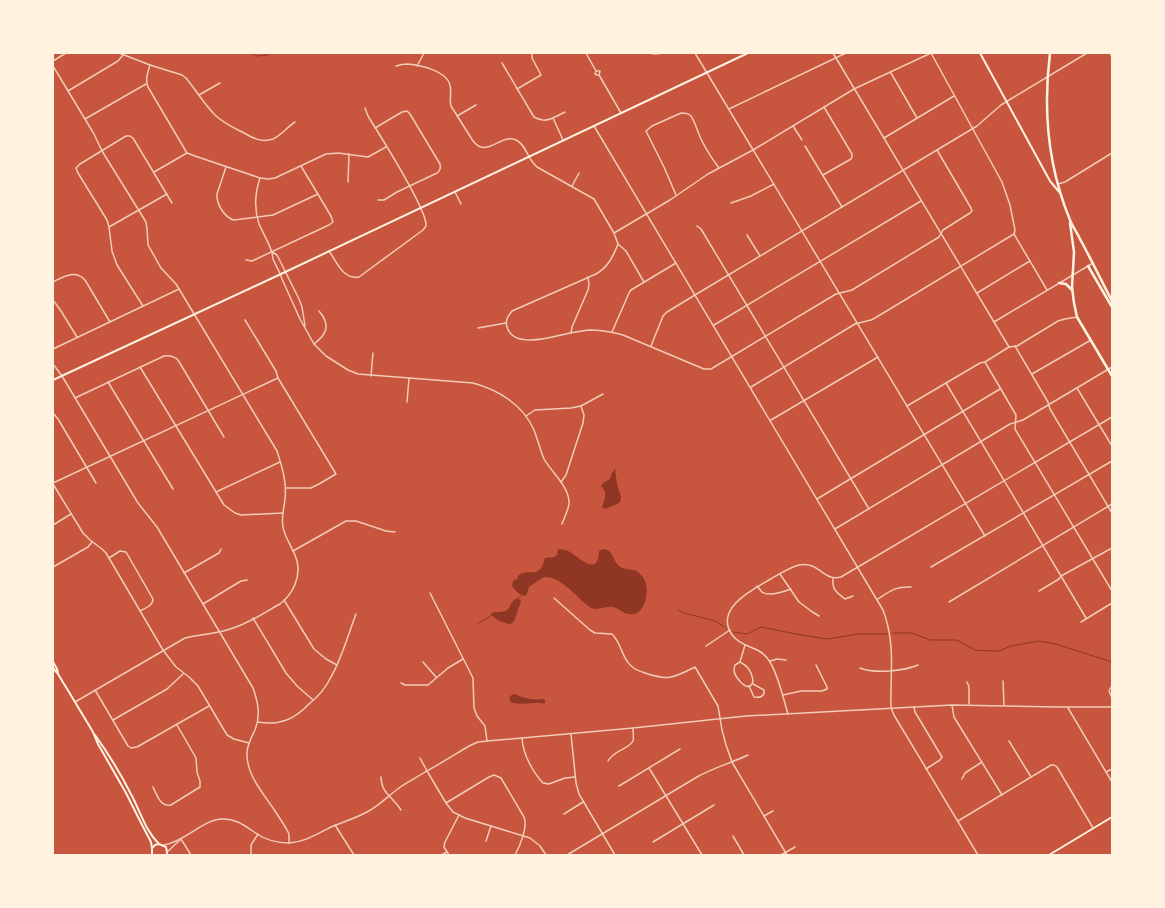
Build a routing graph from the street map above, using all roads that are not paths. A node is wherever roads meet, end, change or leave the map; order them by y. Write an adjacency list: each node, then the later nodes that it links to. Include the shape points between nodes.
1 (66, 53): 20 (street)
2 (119, 53): 17 (street)
3 (424, 53): 25 (street)
4 (532, 53): 31 (street, via 541,75)
5 (586, 53): 42 (street, via 596,71 600,71 599,75)
6 (649, 53): 7 (street)
7 (663, 53)
8 (696, 53): 26 (street)
9 (748, 53): 26 (main road)
10 (833, 53): 19 (street)
11 (846, 53): 19 (street)
12 (931, 53): 27 (street); 35 (street)
13 (980, 53): 36 (main road)
14 (1050, 53): 28 (highway)
15 (1087, 53): 28 (street)
16 (1110, 53): 18 (street)
17 (123, 55): 22 (street); 33 (street, via 118,61)
18 (1112, 57)
19 (836, 58): 32 (street); 40 (street)
20 (53, 60)
21 (502, 63): 31 (street)
22 (150, 65): 30 (street); 34 (street, via 182,75)
23 (53, 66): 33 (street)
24 (396, 66): 25 (street)
25 (417, 66): 43 (street, via 435,70 447,78 450,85 450,103)
26 (707, 72): 40 (street); 42 (main road)
27 (890, 72): 32 (street); 45 (street)
28 (1048, 77): 36 (street); 74 (highway, via 1049,132)
29 (220, 83): 34 (street)
30 (147, 84): 46 (street); 60 (street)
31 (517, 89): 44 (street, via 534,117 541,120)
32 (854, 89): 38 (street); 52 (street)
33 (68, 90): 46 (street)
34 (199, 95): 47 (street, via 206,106 221,120 255,139 274,138)
35 (954, 96): 45 (street); 51 (street)
36 (1007, 102): 51 (street); 80 (main road, via 1052,185)
37 (476, 105): 43 (street)
38 (824, 107): 49 (street); 70 (street, via 852,157)
39 (365, 108): 50 (street)
40 (729, 109): 57 (street)
41 (565, 112): 44 (street)
42 (621, 113): 48 (main road)
43 (457, 116): 63 (street, via 479,147 488,147 512,138 522,144)
44 (553, 118): 53 (street)
45 (917, 118): 52 (street)
46 (85, 119): 59 (street)
47 (295, 122)
48 (594, 126): 53 (main road); 90 (street)
49 (793, 126): 54 (street); 57 (street)
50 (374, 128): 56 (street); 75 (street, via 402,112 410,114 440,164 440,170 437,174)
51 (972, 129): 58 (street); 98 (street, via 1004,188 1010,205)
52 (884, 138): 67 (street)
53 (563, 140): 63 (main road)
54 (802, 140)
55 (805, 146): 70 (street)
56 (386, 147): 62 (street, via 368,157); 75 (street)
57 (753, 150): 66 (street); 73 (street)
58 (937, 150): 67 (street); 97 (street, via 972,211 943,230)
59 (102, 151): 68 (street, via 130,136); 89 (street); 94 (street, via 76,168)
60 (187, 153): 65 (street); 68 (street)
61 (1112, 153): 74 (street)
62 (349, 154): 64 (street, via 326,154); 72 (street)
63 (528, 157): 76 (street, via 537,167); 77 (main road)
64 (301, 166): 71 (street, via 275,178); 79 (street)
65 (226, 167): 71 (street); 91 (street, via 216,199 226,216 234,220)
66 (719, 168): 81 (street); 81 (street, via 688,114 681,113 652,126 646,131)
67 (903, 170): 83 (street); 87 (street)
68 (154, 172): 78 (street)
69 (579, 173): 76 (street)
70 (823, 175): 87 (street)
71 (260, 178): 91 (street, via 255,192)
72 (348, 182)
73 (774, 184): 85 (street); 95 (street)
74 (1058, 184): 80 (highway)
75 (410, 186): 82 (street, via 384,200); 88 (street)
76 (572, 186): 96 (street, via 594,199)
77 (455, 192): 86 (street); 88 (main road)
78 (167, 194): 84 (street); 89 (street)
79 (318, 194): 91 (street, via 270,216); 102 (street, via 333,222)
80 (1061, 194): 92 (highway)
81 (676, 195): 90 (street)
82 (378, 200)
83 (921, 201): 97 (street); 105 (street)
84 (172, 203)
85 (731, 203)
86 (461, 204)
87 (842, 207): 95 (street)
88 (421, 208): 101 (main road); 101 (street, via 426,222 425,228 362,275 356,277 344,274)
89 (139, 210): 94 (street); 119 (street, via 147,226 148,245 161,268)
90 (646, 214): 96 (street); 107 (street)
91 (257, 217): 102 (street)
92 (1070, 221): 108 (highway); 114 (highway, via 1074,252)
93 (697, 226): 113 (street)
94 (110, 227): 127 (street, via 112,251 117,265)
95 (802, 231): 103 (street); 105 (street)
96 (614, 233): 100 (street)
97 (941, 234): 110 (street); 122 (street, via 852,290)
98 (1014, 234): 106 (street); 110 (street)
99 (747, 235): 103 (street)
100 (618, 244): 115 (street, via 608,264); 117 (street, via 626,251)
101 (329, 251): 111 (main road)
102 (272, 252): 104 (street, via 252,261); 111 (street, via 277,255); 112 (street)
103 (760, 256): 113 (street)
104 (246, 260)
105 (820, 261): 122 (street); 128 (street)
106 (1030, 261): 120 (street); 123 (street)
107 (676, 263): 117 (street); 124 (street)
108 (1092, 263): 109 (street); 126 (highway)
109 (1088, 266): 114 (street); 129 (highway)
110 (961, 267): 123 (street); 137 (street, via 876,318)
111 (285, 272): 112 (main road); 139 (street, via 302,307)
112 (280, 274): 131 (main road); 139 (street)
113 (728, 275): 124 (street); 128 (street)
114 (1073, 275): 118 (street); 121 (highway)
115 (588, 277): 136 (street, via 516,308 509,314); 142 (street, via 588,290)
116 (53, 282): 134 (street, via 76,274 82,277)
117 (644, 282): 141 (street, via 629,293)
118 (1059, 283): 120 (street); 121 (highway, via 1066,284)
119 (179, 289): 127 (street); 131 (street)
120 (1047, 290): 135 (street)
121 (1072, 290): 132 (highway)
122 (839, 293): 137 (street); 143 (street)
123 (976, 293): 135 (street)
124 (695, 295): 138 (street); 147 (street, via 663,316)
125 (53, 300): 144 (street)
126 (1112, 301)
127 (143, 306): 134 (street)
128 (747, 306): 138 (street); 143 (street)
129 (1112, 307)
130 (319, 311): 146 (street, via 327,326 324,335)
131 (194, 314): 161 (main road); 173 (street)
132 (1077, 317): 145 (highway); 148 (street, via 1058,321)
133 (245, 320): 164 (street)
134 (110, 322): 144 (street)
135 (994, 322): 149 (street)
136 (506, 323): 140 (street); 142 (street, via 510,333 524,340)
137 (857, 323): 153 (street); 157 (street)
138 (714, 325): 152 (street)
139 (306, 328): 146 (street)
140 (478, 328)
141 (612, 332): 142 (street, via 591,330); 147 (street)
142 (571, 333)
143 (765, 336): 152 (street); 157 (street)
144 (77, 337): 150 (street)
145 (1091, 340): 159 (highway); 160 (street)
146 (314, 344): 162 (street, via 326,356 348,370)
147 (651, 346): 152 (street, via 708,370)
148 (1015, 346): 149 (street); 160 (street)
149 (1009, 347): 154 (street)
150 (53, 349)
151 (373, 353): 162 (street)
152 (732, 356): 169 (street)
153 (878, 357): 175 (street); 179 (street)
154 (985, 362): 168 (street); 171 (street)
155 (53, 364): 161 (street)
156 (140, 367): 167 (street); 180 (street, via 164,356 175,357); 188 (street)
157 (784, 367): 169 (street); 175 (street)
158 (1112, 367): 159 (street)
159 (1108, 369): 163 (highway); 170 (street)
160 (1032, 374): 177 (street)
161 (62, 376): 166 (main road); 174 (street)
162 (371, 376): 165 (street)
163 (1112, 376)
164 (278, 378): 173 (street); 207 (street, via 336,474 311,488)
165 (409, 378): 176 (street); 183 (street, via 480,385 501,394)
166 (53, 380)
167 (108, 382): 174 (street); 191 (street)
168 (946, 383): 179 (street); 181 (street)
169 (751, 387): 185 (street)
170 (1077, 388): 177 (street); 187 (street)
171 (1000, 389): 181 (street); 186 (street, via 1016,415)
172 (603, 394): 178 (street)
173 (243, 395): 180 (street); 197 (street)
174 (75, 398): 195 (street)
175 (804, 400): 185 (street); 202 (street)
176 (407, 402)
177 (1049, 405): 186 (street); 193 (street)
178 (581, 406): 183 (street, via 535,410); 204 (street, via 583,423 566,475)
179 (907, 406): 189 (street)
180 (208, 411): 188 (street); 190 (street)
181 (963, 411): 189 (street); 192 (street)
182 (53, 413): 200 (street)
183 (526, 416): 204 (street, via 547,464)
184 (1112, 417): 187 (street)
185 (771, 420): 211 (street)
186 (1016, 422): 192 (street); 198 (street, via 1015,429)
187 (1100, 425): 193 (street); 194 (street)
188 (176, 426): 191 (street); 209 (street)
189 (924, 435): 199 (street); 202 (street)
190 (224, 437)
191 (143, 441): 195 (street); 208 (street)
192 (981, 441): 199 (street); 203 (street)
193 (1070, 442): 198 (street); 201 (street)
194 (1112, 446)
195 (110, 456): 200 (street); 236 (street)
196 (1112, 461): 201 (street)
197 (280, 462): 207 (street); 209 (street)
198 (1035, 462): 203 (street); 210 (street)
199 (942, 465): 212 (street); 215 (street)
200 (86, 468): 205 (street); 206 (street)
201 (1089, 474): 210 (street); 214 (street)
202 (851, 479): 211 (street); 215 (street)
203 (1004, 480): 212 (street); 217 (street)
204 (561, 482): 220 (street, via 566,489 569,504)
205 (53, 483): 219 (street)
206 (96, 483)
207 (285, 488): 216 (street)
208 (173, 489)
209 (216, 492): 216 (street, via 224,505 234,513)
210 (1054, 494): 217 (street); 222 (street)
211 (818, 499): 223 (street)
212 (965, 504): 225 (street); 234 (street)
213 (1112, 504): 214 (street)
214 (1108, 506): 218 (street); 222 (street)
215 (869, 509): 223 (street)
216 (283, 513): 230 (street, via 285,535)
217 (1024, 513): 225 (street); 227 (street)
218 (1112, 513)
219 (71, 514): 221 (street); 226 (street)
220 (562, 524)
221 (53, 525)
222 (1073, 527): 227 (street); 232 (street)
223 (835, 529): 234 (street)
224 (395, 532): 230 (street, via 356,521 346,521)
225 (985, 536): 235 (street)
226 (92, 542): 231 (street); 233 (street, via 88,547)
227 (1043, 545): 238 (street); 251 (street)
228 (1112, 548): 232 (street)
229 (221, 549): 236 (street)
230 (293, 551): 250 (street, via 298,574 294,588)
231 (109, 558): 254 (street); 254 (street, via 120,551 126,552 150,593 152,604)
232 (1092, 558): 238 (street); 245 (street)
233 (53, 567)
234 (858, 567): 239 (street, via 841,577); 249 (street)
235 (931, 567)
236 (184, 573): 253 (street)
237 (780, 574): 239 (street, via 805,565 816,567); 241 (street); 243 (street)
238 (1061, 576): 244 (street); 258 (street)
239 (832, 578): 247 (street, via 832,586 845,599)
240 (248, 580): 253 (street, via 241,581)
241 (757, 586): 243 (street, via 762,592 770,594); 260 (street, via 738,600 729,612)
242 (911, 587): 249 (street, via 897,587)
243 (791, 589): 256 (street, via 799,602)
244 (1040, 591)
245 (1112, 591)
246 (430, 593): 265 (street)
247 (853, 596)
248 (554, 598): 300 (street, via 590,630 595,633 612,634 628,663 637,671 665,678 679,675 695,667 718,706)
249 (878, 599): 276 (street, via 889,627)
250 (284, 600): 257 (street); 271 (street, via 314,649)
251 (949, 602)
252 (1112, 603): 258 (street)
253 (203, 604): 261 (street)
254 (140, 611): 264 (street)
255 (356, 614): 271 (street)
256 (819, 616)
257 (253, 618): 261 (street); 289 (street, via 286,673)
258 (1086, 618): 259 (street)
259 (1081, 622)
260 (730, 630): 262 (street, via 737,640); 263 (street)
261 (220, 632): 264 (street, via 185,638); 302 (street, via 253,688 259,709)
262 (745, 645): 267 (street, via 758,650); 270 (street)
263 (706, 646)
264 (163, 650): 278 (street); 286 (street)
265 (464, 660): 279 (street); 308 (street, via 473,678 474,708 485,726)
266 (786, 660): 267 (street)
267 (770, 661): 287 (street)
268 (53, 662): 277 (main road)
269 (423, 662): 279 (street)
270 (740, 662): 283 (street, via 750,671); 285 (street, via 735,665 734,671 744,685)
271 (337, 665): 289 (street, via 328,684)
272 (816, 665): 287 (street, via 827,690 795,691)
273 (918, 665): 276 (street)
274 (53, 668): 277 (main road)
275 (860, 668): 276 (street, via 867,671)
276 (892, 670): 298 (street)
277 (58, 674): 290 (main road)
278 (184, 674): 294 (street, via 198,686); 301 (street, via 167,689)
279 (436, 677): 282 (street, via 428,685)
280 (1004, 681): 293 (street)
281 (967, 682): 291 (street)
282 (401, 683)
283 (752, 684): 285 (street); 285 (street, via 764,690 762,696 754,697)
284 (1112, 685): 288 (street, via 1109,693)
285 (749, 686)
286 (95, 690): 290 (street); 301 (street)
287 (783, 695): 299 (street)
288 (1112, 698)
289 (314, 700): 302 (street, via 300,714 286,721)
290 (75, 702): 305 (main road)
291 (970, 704): 292 (street); 293 (street)
292 (952, 705): 295 (street); 316 (street, via 954,717)
293 (1004, 705): 296 (street)
294 (210, 706): 303 (street); 310 (street, via 229,737)
295 (914, 707): 298 (street); 318 (street, via 942,757)
296 (1068, 707): 297 (street); 321 (street)
297 (1112, 707)
298 (892, 708): 299 (street); 318 (street)
299 (788, 714): 300 (street)
300 (720, 718): 304 (street); 315 (street)
301 (113, 720): 303 (street, via 131,748)
302 (258, 721): 310 (street)
303 (177, 725): 328 (street, via 196,758 200,787 166,805 162,803)
304 (633, 728): 306 (street); 314 (street, via 634,737 631,744 611,756)
305 (93, 732): 354 (main road, via 129,791 149,833); 357 (main road)
306 (571, 733): 307 (street); 323 (street)
307 (521, 738): 308 (street); 323 (street, via 524,753 543,783 549,784)
308 (487, 741): 320 (street, via 469,746)
309 (1009, 741): 324 (street)
310 (249, 743): 353 (street, via 247,753 250,769 289,834)
311 (680, 749): 317 (street)
312 (748, 755): 315 (street)
313 (420, 758): 320 (street)
314 (608, 761)
315 (732, 762): 331 (street, via 706,772); 339 (street)
316 (982, 762): 325 (street, via 965,773); 329 (street)
317 (649, 768): 327 (street); 331 (street)
318 (926, 768): 341 (street)
319 (1112, 769): 321 (street)
320 (428, 771): 330 (street); 333 (street)
321 (1106, 772): 326 (street)
322 (381, 777): 330 (street, via 382,787)
323 (575, 777): 332 (street)
324 (1031, 777): 329 (street); 345 (street, via 1051,765 1057,767)
325 (962, 779)
326 (1112, 782)
327 (619, 786)
328 (153, 787)
329 (1002, 795): 341 (street)
330 (390, 796): 335 (street); 343 (street, via 368,812)
331 (666, 796): 342 (street); 347 (street)
332 (583, 802): 337 (street); 347 (street)
333 (446, 803): 338 (street); 348 (street, via 489,776 499,776 524,817 526,822)
334 (714, 805): 342 (street)
335 (401, 810)
336 (773, 811): 339 (street)
337 (564, 814)
338 (459, 815): 344 (street); 359 (street, via 445,842)
339 (764, 816): 360 (street)
340 (1112, 817): 345 (main road)
341 (958, 821): 376 (street)
342 (683, 824): 352 (street); 372 (street)
343 (335, 825): 353 (street, via 312,838); 365 (street)
344 (491, 826): 348 (street); 351 (street)
345 (1093, 828): 377 (main road)
346 (258, 834): 350 (street, via 239,822 221,819); 353 (street); 364 (street, via 251,845)
347 (603, 834): 370 (street); 371 (street)
348 (523, 836): 368 (street); 369 (street, via 535,841)
349 (732, 836): 373 (street)
350 (181, 839): 355 (street); 358 (street); 363 (street)
351 (486, 841)
352 (653, 842)
353 (289, 843)
354 (159, 844): 355 (main road); 357 (main road)
355 (164, 845): 358 (main road)
356 (795, 847): 360 (street)
357 (152, 848): 361 (main road)
358 (167, 852): 362 (main road)
359 (447, 852): 366 (street); 367 (street)
360 (785, 852): 374 (street); 375 (street)
361 (152, 855)
362 (167, 855)
363 (191, 855)
364 (251, 855)
365 (354, 855)
366 (441, 855)
367 (448, 855)
368 (515, 855)
369 (546, 855)
370 (568, 855)
371 (615, 855)
372 (702, 855)
373 (744, 855)
374 (781, 855)
375 (787, 855)
376 (978, 855)
377 (1049, 855)

